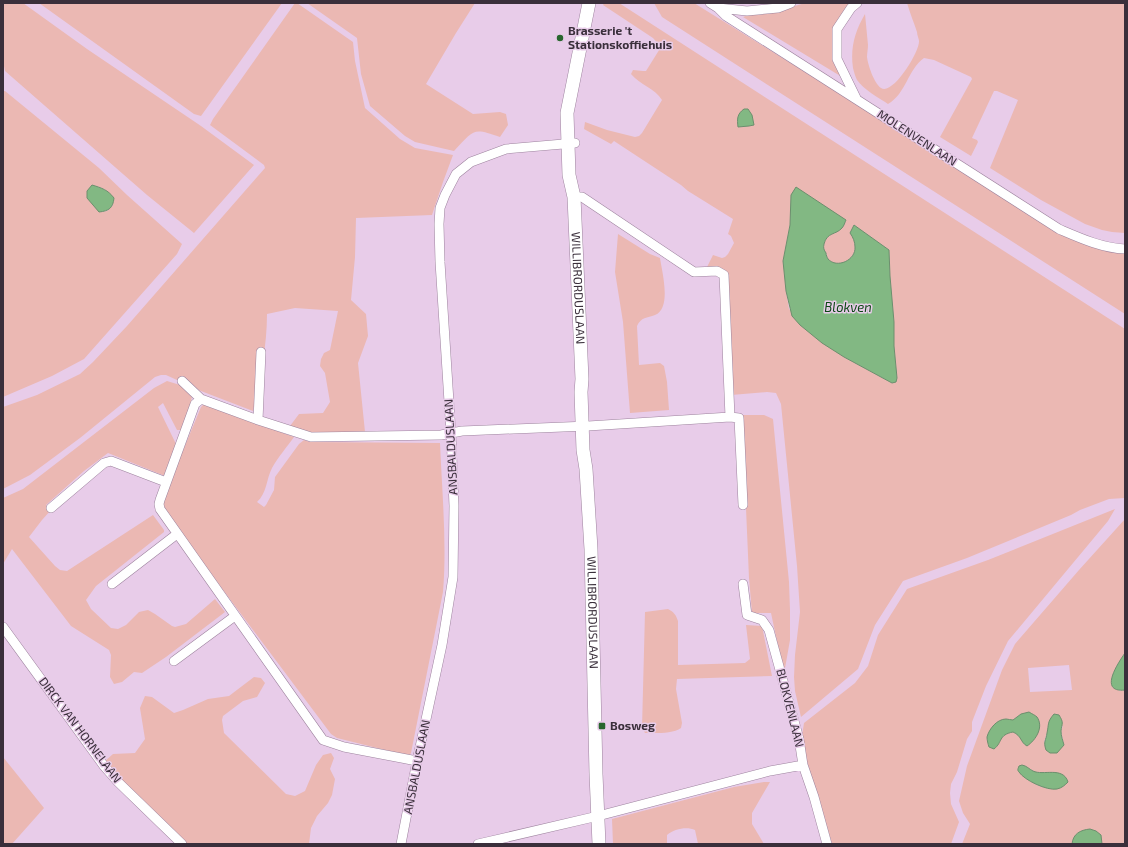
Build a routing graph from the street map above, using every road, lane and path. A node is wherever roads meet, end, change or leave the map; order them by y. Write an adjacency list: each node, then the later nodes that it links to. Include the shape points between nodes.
1 (589, 3): 6 (main road, WILLIBRORDUSLAAN, via 567,113)
2 (791, 3): 4 (street, via 778,8 748,11)
3 (856, 3): 5 (street, via 837,29 837,59)
4 (714, 5): 5 (street, MOLENVENLAAN, via 726,16)
5 (856, 98): 8 (street, MOLENVENLAAN, via 1059,229 1091,242)
6 (571, 143): 7 (main road, WILLIBRORDUSLAAN, via 569,175); 15 (street, ANSBALDUSLAAN, via 506,150 471,162 456,174 445,195 440,208 439,224)
7 (574, 197): 12 (street, via 582,197 694,272 717,271 724,275); 14 (main road, WILLIBRORDUSLAAN, via 581,392)
8 (1125, 249)
9 (261, 352): 13 (street)
10 (182, 381): 11 (street)
11 (201, 399): 13 (street); 16 (street, via 195,404)
12 (730, 417): 14 (street); 17 (street, via 739,418)
13 (258, 420): 15 (street, via 311,437)
14 (585, 426): 15 (street); 27 (main road, WILLIBRORDUSLAAN, via 583,450 591,549 596,757)
15 (451, 433): 25 (street, ANSBALDUSLAAN, via 453,577 442,645)
16 (166, 482): 18 (street, via 111,461 104,463); 19 (street, via 159,504 160,509)
17 (743, 505)
18 (51, 508)
19 (177, 534): 20 (street); 22 (street)
20 (112, 584)
21 (743, 584): 26 (street, BLOKVENLAAN, via 747,615 762,620 769,630 799,739)
22 (236, 616): 24 (street); 25 (street, via 323,740 344,747)
23 (3, 627): 28 (street, DIRCK VAN HORNELAAN, via 104,766)
24 (174, 661)
25 (417, 761): 29 (street, ANSBALDUSLAAN)
26 (803, 765): 27 (street, via 770,771); 33 (street, BLOKVENLAAN)
27 (601, 815): 30 (street); 31 (main road, WILLIBRORDUSLAAN); 32 (main road, WILLIBRORDUSLAAN)
28 (182, 844)
29 (401, 844)
30 (478, 844)
31 (599, 844)
32 (606, 844)
33 (827, 844)

